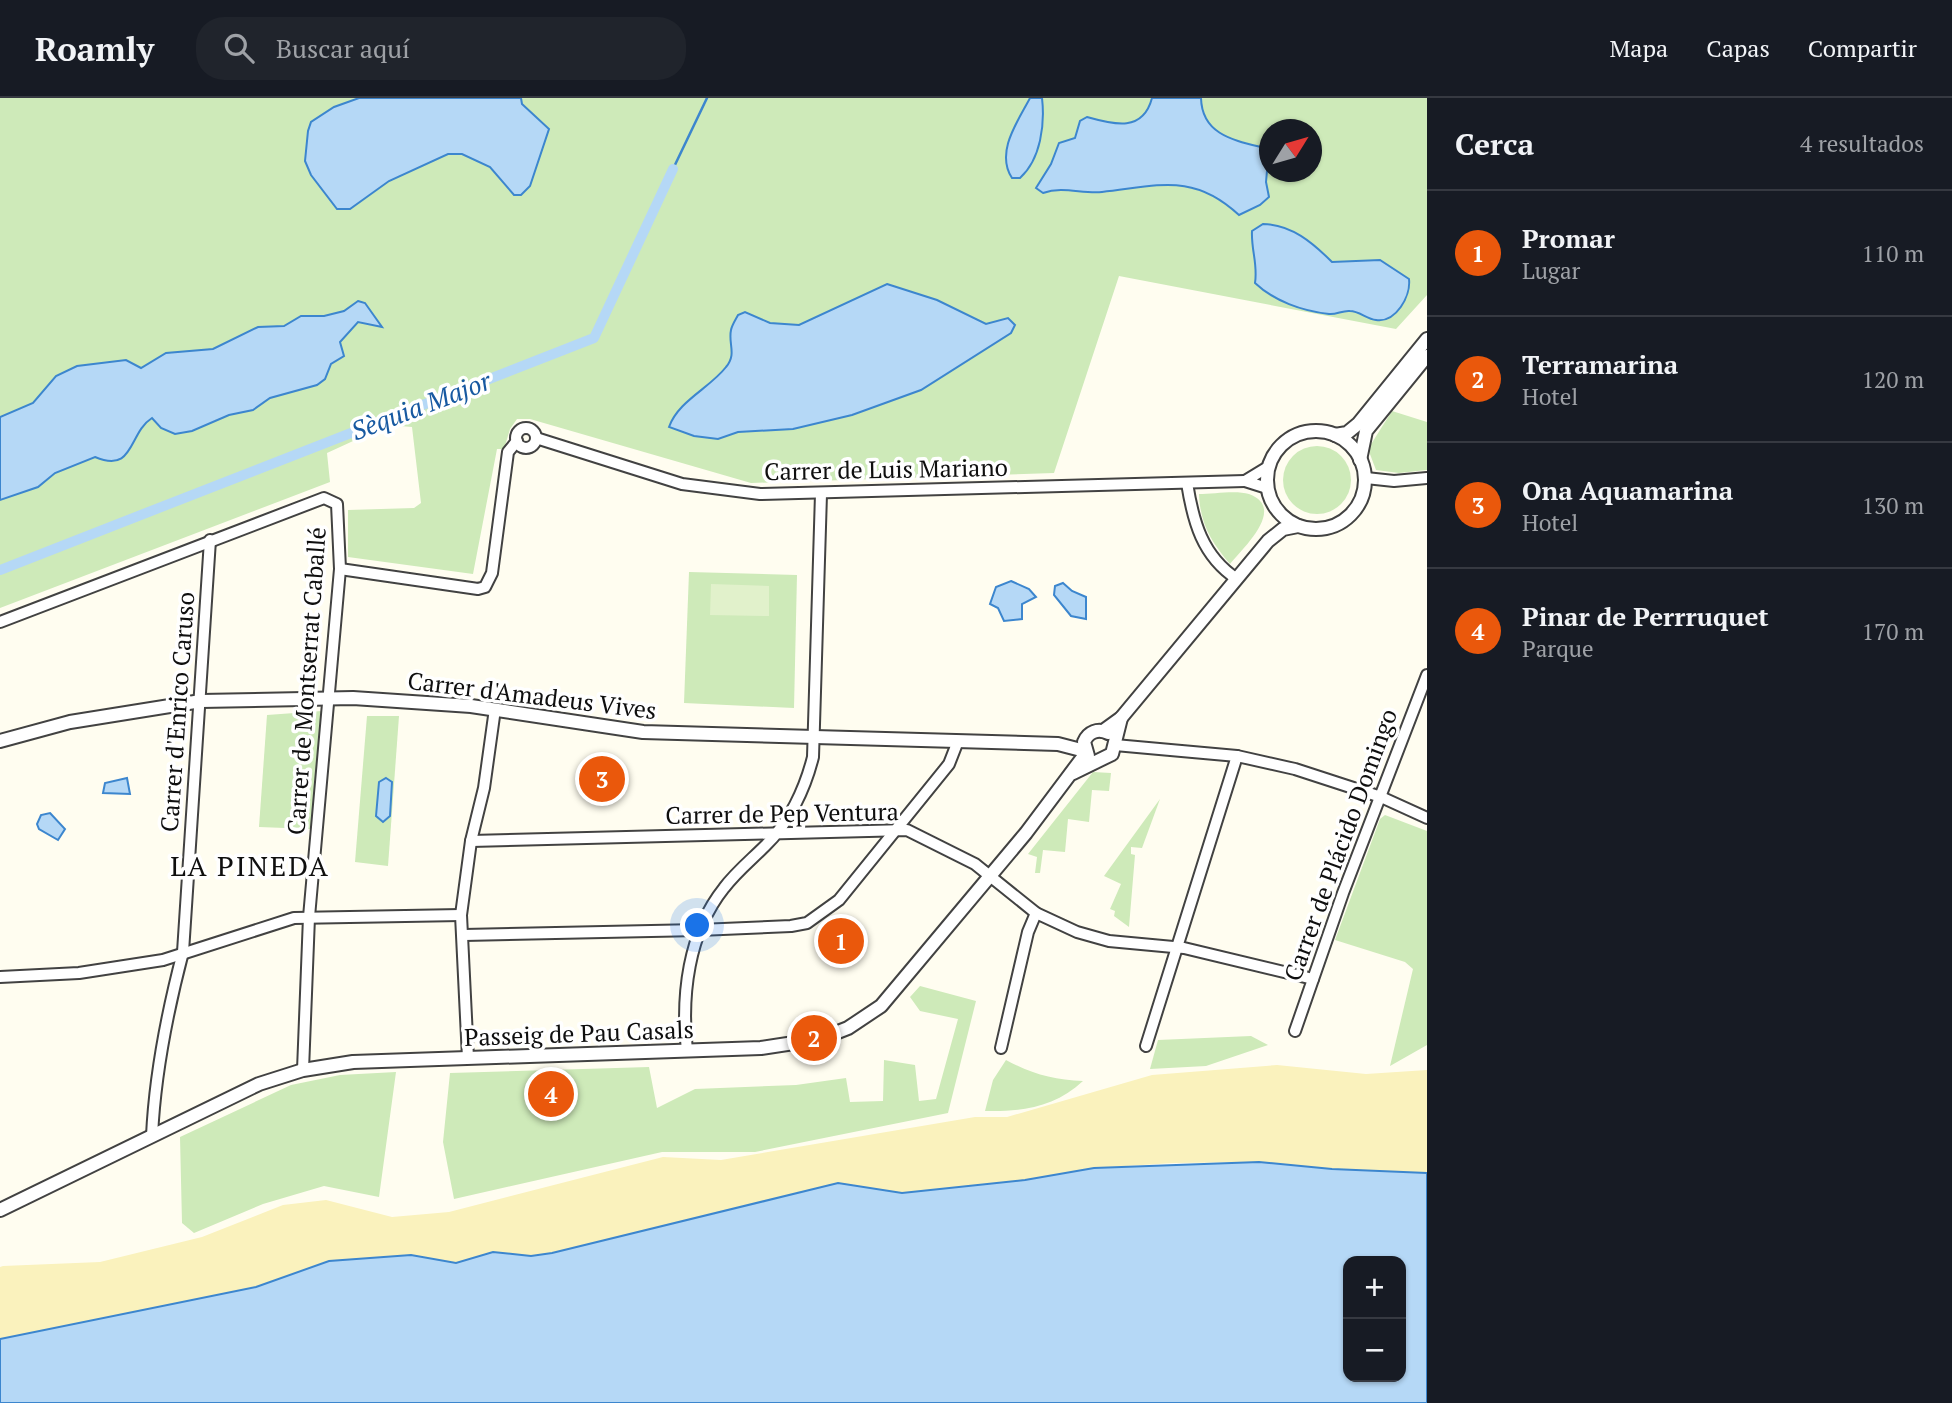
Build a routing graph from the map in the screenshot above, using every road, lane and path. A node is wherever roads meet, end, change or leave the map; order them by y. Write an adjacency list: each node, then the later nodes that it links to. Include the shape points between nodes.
1 (1427, 339): 3 (street, via 1358,424 1348,433)
2 (1427, 356): 4 (street, via 1366,431)
3 (1335, 435): 4 (street); 5 (street, via 1319,431 1287,440)
4 (1360, 460): 6 (street)
5 (1268, 467): 8 (street, Carrer de Luis Mariano); 10 (street)
6 (1366, 478): 7 (street); 13 (street, via 1361,502 1346,520 1326,529)
7 (1427, 478)
8 (1245, 481): 9 (street, Carrer de Luis Mariano); 10 (street, Carrer de Luis Mariano)
9 (1187, 483): 11 (street, Carrer de Luis Mariano); 17 (street, via 1194,519 1208,552)
10 (1267, 488): 12 (street)
11 (821, 494): 16 (street, Carrer de Luis Mariano, via 760,494 681,484 536,438 529,447 517,441 508,452 487,586 478,589); 25 (street)
12 (1277, 510): 13 (street); 15 (street)
13 (1298, 526): 15 (street, via 1283,529)
14 (211, 540): 16 (street, Carrer de Montserrat Caballé, via 324,498 337,505); 18 (street); 21 (street, Carrer d'Enrico Caruso)
15 (1268, 541): 17 (street)
16 (340, 569): 20 (street, Carrer de Montserrat Caballé)
17 (1237, 579): 23 (street)
18 (0, 621)
19 (1427, 675): 34 (street, Carrer de Plácido Domingo)
20 (331, 698): 21 (street, Carrer d'Amadeus Vives); 22 (street, Carrer d'Amadeus Vives); 42 (street, Carrer de Montserrat Caballé)
21 (201, 701): 26 (street, Carrer d'Amadeus Vives, via 70,723); 46 (street, Carrer d'Enrico Caruso)
22 (495, 709): 25 (street, Carrer d'Amadeus Vives, via 631,731); 38 (street)
23 (1119, 722): 24 (street); 29 (street)
24 (1103, 731): 29 (street); 30 (street, Carrer d'Amadeus Vives, via 1093,732)
25 (815, 737): 27 (street, Carrer d'Amadeus Vives); 37 (street, via 804,785)
26 (0, 741)
27 (958, 741): 28 (street, Carrer d'Amadeus Vives); 36 (street, via 953,759)
28 (1067, 745): 30 (street, Carrer d'Amadeus Vives); 33 (street)
29 (1121, 746): 31 (street); 32 (street, Passeig de Pau Casals)
30 (1086, 747): 32 (street); 33 (street, Passeig de Pau Casals)
31 (1237, 756): 34 (street); 45 (street)
32 (1097, 761): 33 (street, Passeig de Pau Casals)
33 (1075, 770): 39 (street, Passeig de Pau Casals)
34 (1381, 797): 35 (street); 48 (street, Carrer de Plácido Domingo)
35 (1427, 818)
36 (896, 830): 37 (street, Carrer de Pep Ventura); 39 (street, Carrer de Pep Ventura, via 915,833); 43 (street, via 834,905 814,919 791,926)
37 (776, 834): 38 (street, Carrer de Pep Ventura); 43 (street, via 723,889)
38 (471, 841): 41 (street)
39 (991, 876): 40 (street, Carrer de Pep Ventura); 52 (street, Passeig de Pau Casals, via 899,987 860,1021 802,1044)
40 (1036, 913): 45 (street, Carrer de Pep Ventura, via 1098,938); 51 (street)
41 (461, 915): 42 (street); 44 (street)
42 (309, 917): 46 (street); 54 (street, Carrer de Montserrat Caballé)
43 (699, 930): 44 (street); 52 (street, via 687,989)
44 (464, 935): 53 (street)
45 (1179, 947): 48 (street, Carrer de Pep Ventura); 50 (street)
46 (183, 952): 47 (street, via 163,960 79,974); 55 (street, Carrer d'Enrico Caruso, via 166,1016)
47 (0, 978)
48 (1312, 979): 49 (street, Carrer de Plácido Domingo)
49 (1295, 1031)
50 (1146, 1046)
51 (1001, 1048)
52 (687, 1051): 53 (street, Passeig de Pau Casals)
53 (468, 1058): 54 (street, Passeig de Pau Casals, via 354,1062)
54 (303, 1070): 55 (street, Passeig de Pau Casals, via 259,1084)
55 (152, 1136): 56 (street, Passeig de Pau Casals)
56 (0, 1210)

